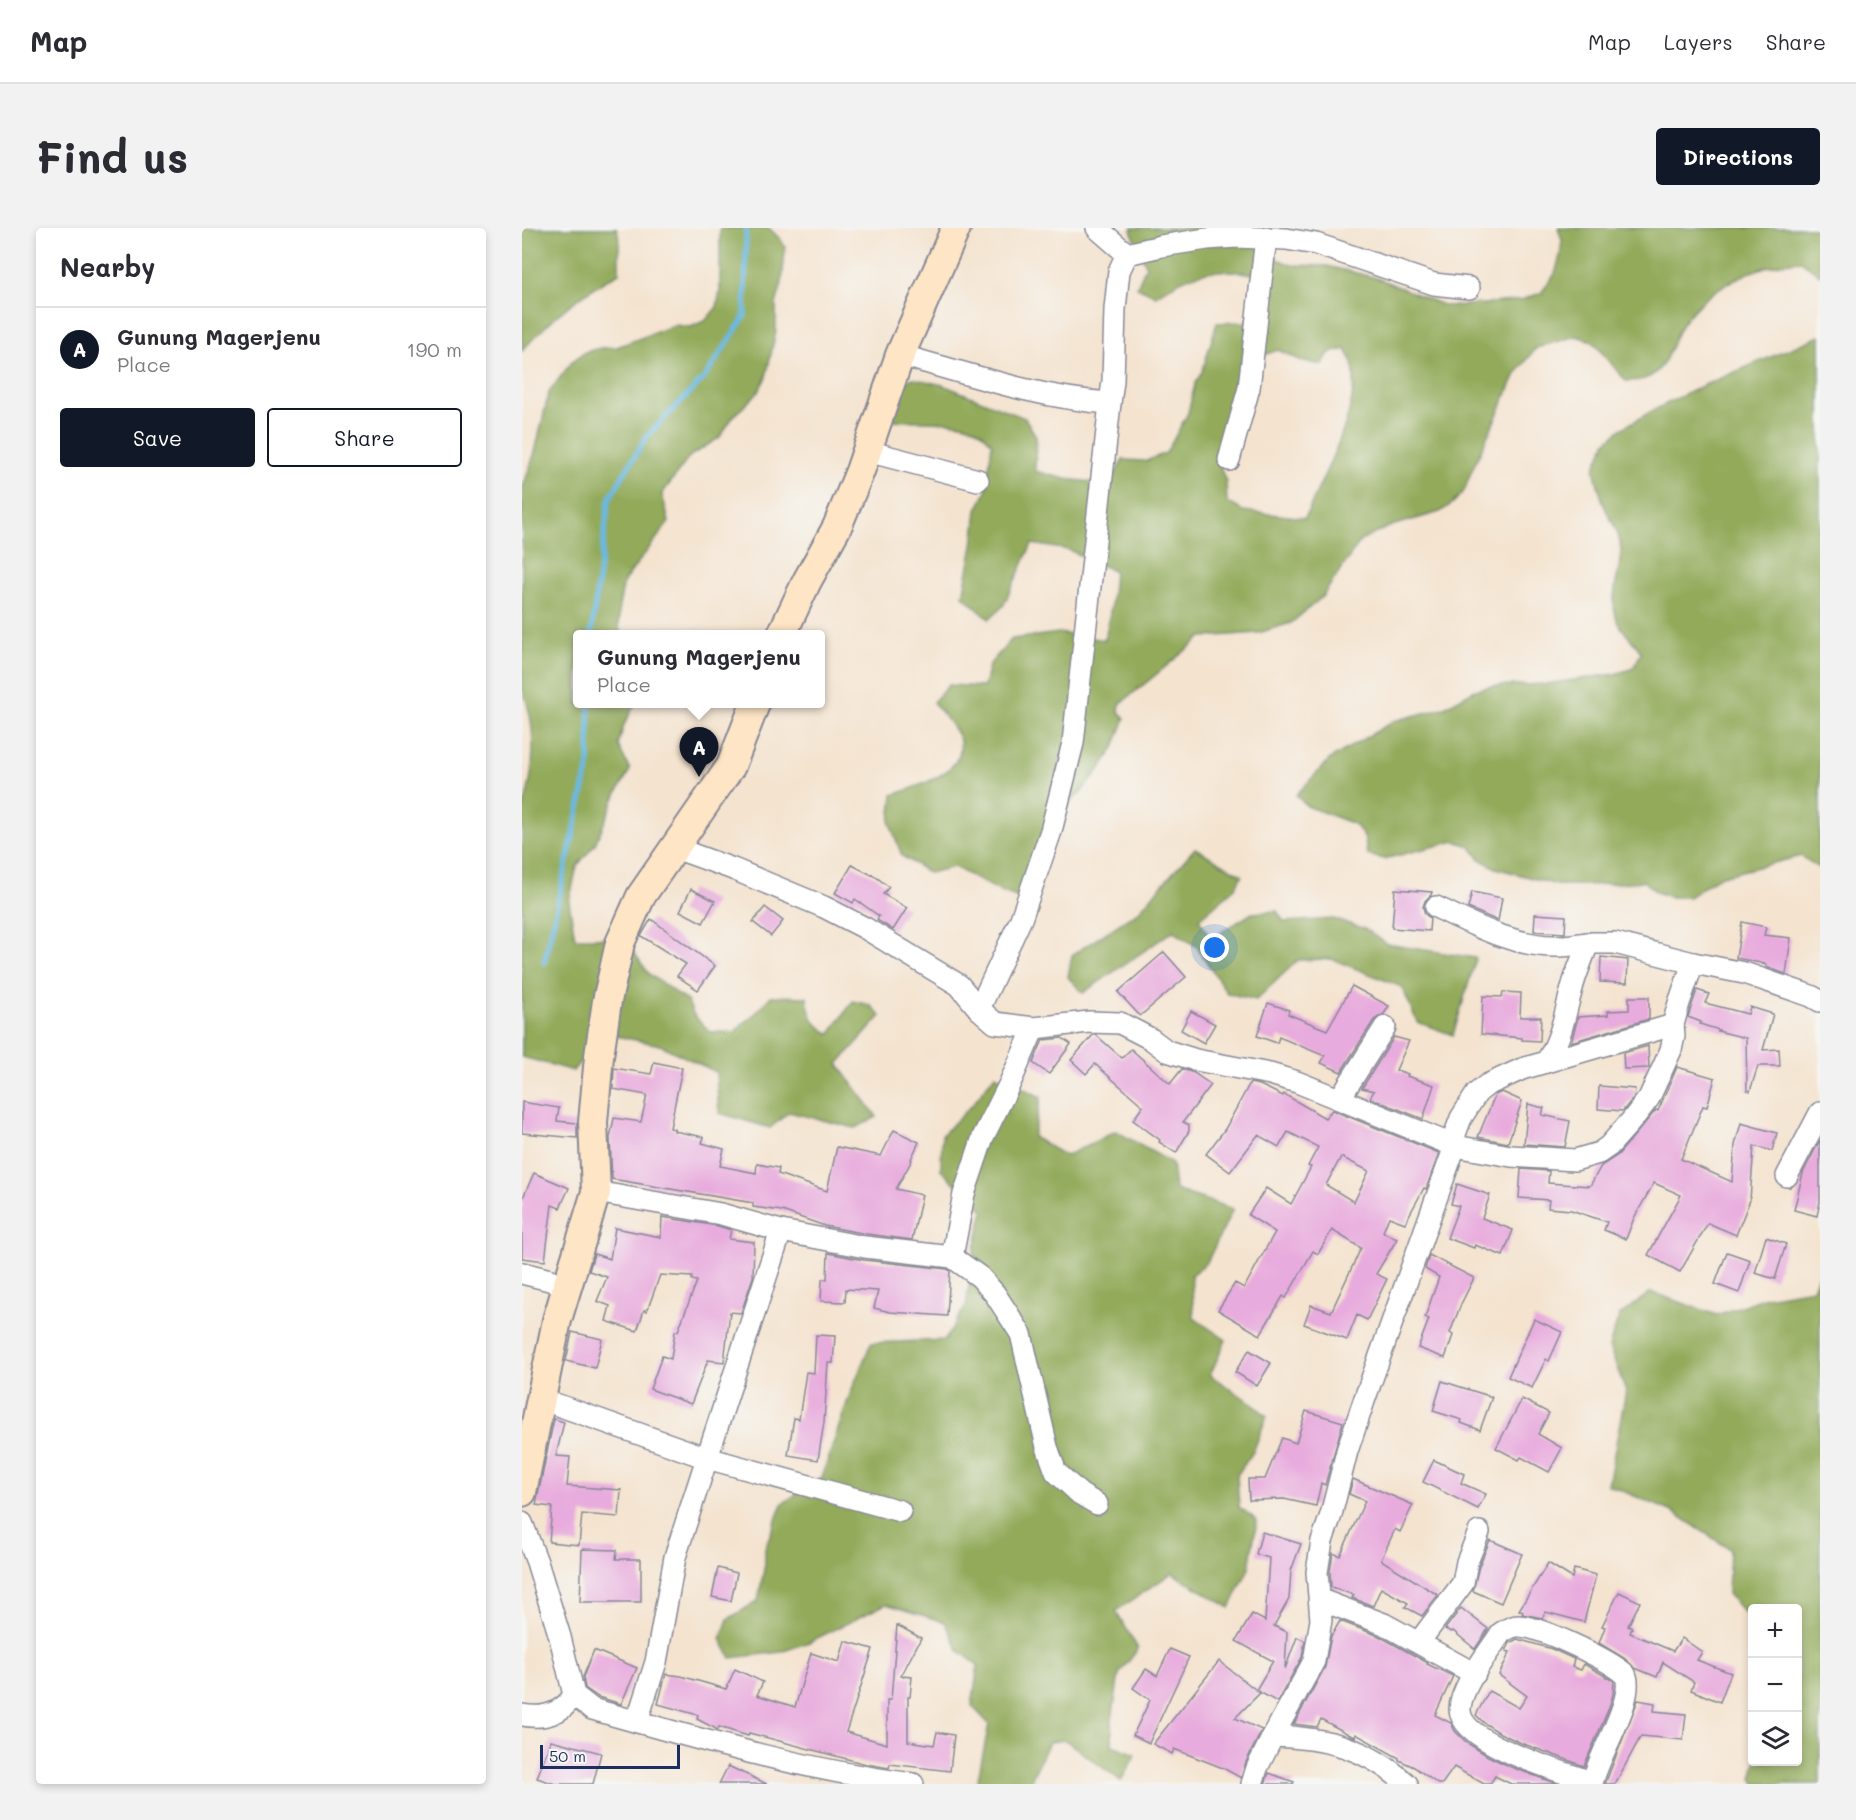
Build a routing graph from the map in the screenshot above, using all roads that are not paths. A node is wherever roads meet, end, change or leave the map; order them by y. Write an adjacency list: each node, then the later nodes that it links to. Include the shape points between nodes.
1 (956, 228): 6 (main road)
2 (1097, 228): 4 (street)
3 (1266, 237): 4 (street, via 1207,239); 5 (street, via 1316,244 1434,284); 9 (street, via 1249,388)
4 (1127, 254): 7 (street, via 1119,271)
5 (1468, 288)
6 (900, 355): 7 (street, via 1014,387); 8 (main road)
7 (1110, 404): 18 (street, via 1073,743 1051,831 1025,908)
8 (867, 452): 10 (street); 11 (main road, via 837,526)
9 (1229, 460)
10 (978, 480)
11 (784, 630)
12 (753, 708): 13 (main road, via 731,766)
13 (675, 848): 18 (street, via 824,907 865,928 959,985); 27 (main road, via 640,896 620,943 599,1056 594,1122)
14 (1436, 907): 15 (street, via 1532,944)
15 (1588, 944): 16 (street, via 1615,943); 22 (street, via 1564,1025)
16 (1693, 963): 17 (street, via 1744,973); 19 (street)
17 (1820, 1001)
18 (979, 1010): 21 (street, via 995,1023)
19 (1673, 1025): 22 (street); 25 (street, via 1671,1050 1649,1098 1599,1153 1575,1160 1511,1156)
20 (1385, 1027): 23 (street)
21 (1034, 1028): 23 (street, via 1120,1023 1167,1051 1270,1074); 29 (street, via 983,1137 964,1194)
22 (1546, 1062): 25 (street, via 1487,1085 1477,1094 1461,1118)
23 (1340, 1098): 25 (street)
24 (1820, 1113): 26 (street)
25 (1455, 1146): 39 (street, via 1347,1451 1319,1557)
26 (1787, 1176)
27 (596, 1192): 28 (street, via 721,1214); 31 (main road)
28 (781, 1232): 29 (street); 33 (street)
29 (952, 1257): 35 (street, via 980,1277 1021,1334 1056,1472)
30 (522, 1273): 31 (street)
31 (567, 1287): 32 (main road)
32 (541, 1398): 33 (street); 34 (main road)
33 (706, 1458): 36 (street); 44 (street, via 675,1557 656,1662)
34 (522, 1492)
35 (1097, 1504)
36 (900, 1511)
37 (522, 1523): 42 (street, via 560,1637)
38 (1479, 1532): 40 (street, via 1463,1583)
39 (1321, 1600): 40 (street); 45 (street, via 1322,1620 1314,1661)
40 (1419, 1642): 41 (street)
41 (1475, 1674): 46 (street, via 1460,1707 1463,1722 1493,1745); 46 (street, via 1501,1633 1517,1626 1548,1634 1625,1674 1625,1703)
42 (574, 1695): 43 (street, via 568,1705 548,1715); 44 (street, via 592,1708)
43 (522, 1715)
44 (637, 1721): 47 (street, via 730,1749 865,1778)
45 (1273, 1736): 48 (street); 49 (street, via 1356,1750 1390,1769)
46 (1592, 1783)
47 (913, 1784)
48 (1252, 1784)
49 (1407, 1784)

